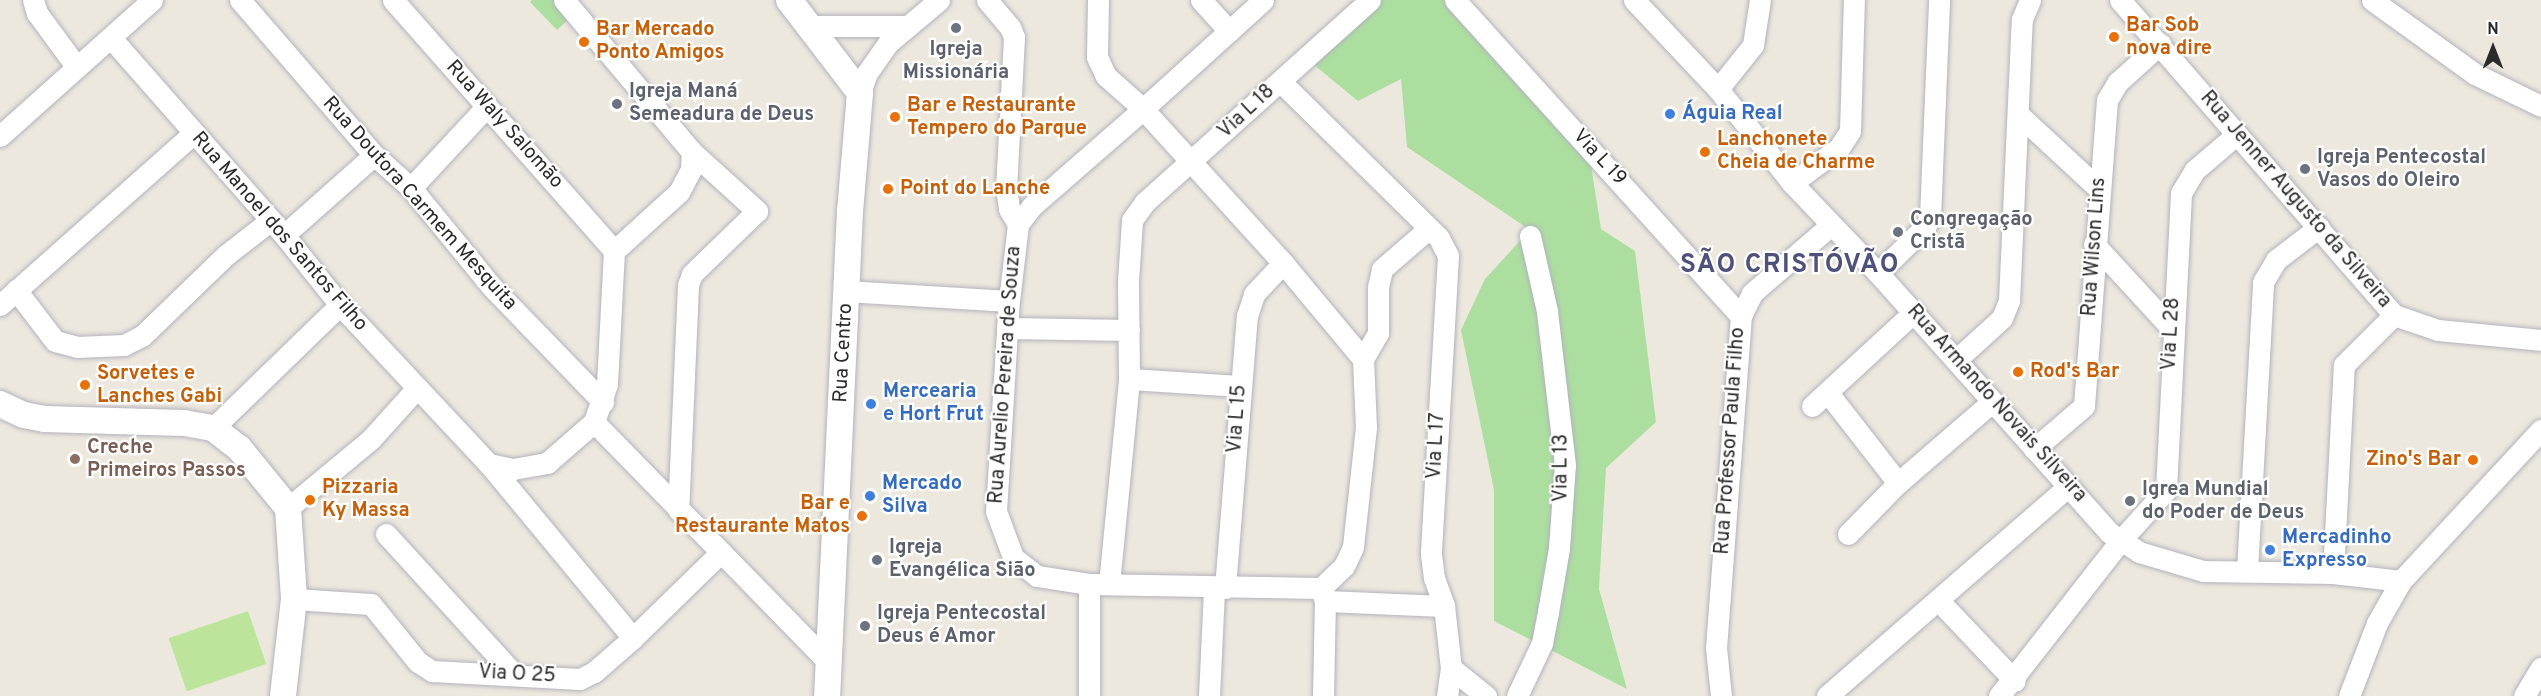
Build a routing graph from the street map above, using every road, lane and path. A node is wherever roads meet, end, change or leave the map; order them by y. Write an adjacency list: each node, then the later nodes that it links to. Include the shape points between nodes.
1 (33, 0): 26 (street, via 37,13)
2 (152, 0): 24 (street)
3 (240, 0): 38 (street, Rua Doutora Carmem Mesquita)
4 (393, 0): 31 (street, Rua Waly Salomão)
5 (564, 0): 37 (street)
6 (789, 0): 21 (street)
7 (939, 0): 22 (street, Rua Centro)
8 (987, 0): 43 (street, via 1014,37 1006,189 1009,209)
9 (1098, 0): 32 (street, via 1096,45 1100,66)
10 (1201, 0): 23 (street)
11 (1263, 0): 23 (street, Rua Aurelio Pereira de Souza)
12 (1370, 0): 27 (street, Via L 18)
13 (1455, 0): 60 (street, Via L 19)
14 (1634, 0): 28 (street, Rua Armando Novais Silveira)
15 (1760, 0): 28 (street, via 1753,45)
16 (1854, 0): 40 (street, via 1850,131 1839,148)
17 (1939, 0): 52 (street, via 1932,208 1925,227)
18 (2030, 0): 33 (street, via 2022,18)
19 (2120, 0): 25 (street, Rua Jenner Augusto da Silveira)
20 (2372, 0): 30 (street, via 2475,74)
21 (811, 26): 22 (street); 29 (street)
22 (907, 26): 29 (street, Rua Centro, via 876,57)
23 (1229, 31): 32 (street, Rua Aurelio Pereira de Souza)
24 (111, 38): 26 (street); 34 (street, Rua Manoel dos Santos Filho)
25 (2160, 44): 35 (street, Rua Jenner Augusto da Silveira); 42 (street, Rua Wilson Lins, via 2110,91 2104,111)
26 (76, 66): 36 (street)
27 (1281, 82): 39 (street, Via L 18); 47 (street, Via L 17)
28 (1718, 89): 40 (street, Rua Armando Novais Silveira)
29 (860, 93): 54 (street, Rua Centro)
30 (2541, 105)
31 (486, 107): 41 (street); 50 (street, Rua Waly Salomão)
32 (1143, 109): 39 (street); 43 (street, Rua Aurelio Pereira de Souza, via 1032,206)
33 (2018, 114): 42 (street); 66 (street, via 2009,301 2002,318)
34 (194, 133): 46 (street, Rua Manoel dos Santos Filho); 53 (street)
35 (2237, 134): 45 (street, Rua Jenner Augusto da Silveira); 63 (street, Via L 28, via 2195,170 2181,193)
36 (0, 136)
37 (692, 152): 50 (street, via 691,169 679,192); 81 (street, via 757,211 692,274 688,285)
38 (374, 154): 41 (street, Rua Doutora Carmem Mesquita); 46 (street)
39 (1192, 164): 51 (street); 62 (street, Via L 18, via 1145,202 1131,228)
40 (1792, 183): 44 (street, Rua Armando Novais Silveira)
41 (411, 188): 70 (street, Rua Doutora Carmem Mesquita, via 492,287)
42 (2099, 189): 49 (street, Rua Wilson Lins)
43 (1018, 224): 55 (street, Rua Aurelio Pereira de Souza)
44 (1831, 225): 52 (street, Rua Armando Novais Silveira); 60 (street, Rua Professor Paula Filho, via 1752,293)
45 (2319, 227): 59 (street, Rua Jenner Augusto da Silveira); 86 (street, via 2276,260 2263,282)
46 (278, 228): 53 (street, via 226,255 142,336 124,345 77,348 55,341); 57 (street, Rua Manoel dos Santos Filho)
47 (1427, 230): 65 (street, via 1382,269 1378,333); 94 (street, Via L 17, via 1445,248 1449,270 1431,554)
48 (1530, 236): 108 (street, Via L 13, via 1547,311 1565,465 1559,548 1544,633)
49 (2094, 244): 63 (street); 76 (street, Rua Wilson Lins, via 2084,406)
50 (614, 251): 70 (street)
51 (1283, 263): 65 (street); 68 (street, Via L 15, via 1254,294 1248,307)
52 (1878, 273): 58 (street, Rua Armando Novais Silveira)
53 (16, 290): 56 (street)
54 (846, 291): 55 (street); 96 (street, Rua Centro)
55 (1009, 302): 61 (street, Rua Aurelio Pereira de Souza)
56 (0, 305)
57 (340, 305): 69 (street, Rua Manoel dos Santos Filho); 74 (street)
58 (1914, 312): 66 (street, Rua Armando Novais Silveira); 78 (street, via 1820,400)
59 (2394, 315): 64 (street, Rua Jenner Augusto da Silveira, via 2438,330); 87 (street, via 2344,365)
60 (1741, 316): 109 (street, Rua Professor Paula Filho, via 1716,648)
61 (1007, 328): 62 (street); 89 (street, Rua Aurelio Pereira de Souza, via 997,462 996,511 1000,532 1013,557 1037,576)
62 (1129, 330): 67 (street)
63 (2173, 330): 84 (street, Via L 28, via 2166,490)
64 (2541, 340)
65 (1363, 359): 91 (street, via 1366,427 1353,547)
66 (1956, 360): 71 (street, Rua Armando Novais Silveira)
67 (1130, 379): 68 (street); 89 (street)
68 (1241, 386): 90 (street, Via L 15)
69 (417, 388): 77 (street, Rua Manoel dos Santos Filho); 80 (street, via 371,439)
70 (603, 402): 73 (street)
71 (1992, 402): 76 (street, Rua Armando Novais Silveira); 78 (street)
72 (0, 404): 74 (street, via 45,419 175,422)
73 (594, 422): 77 (street, via 547,463 513,469); 81 (street)
74 (213, 428): 80 (street, via 239,448)
75 (2540, 432): 88 (street)
76 (2034, 449): 79 (street, Rua Armando Novais Silveira)
77 (489, 465): 95 (street, Rua Manoel dos Santos Filho)
78 (1898, 483): 83 (street)
79 (2069, 486): 84 (street, Rua Armando Novais Silveira); 93 (street)
80 (288, 508): 92 (street)
81 (678, 510): 85 (street)
82 (386, 534): 99 (street)
83 (1848, 534)
84 (2121, 540): 86 (street, Rua Armando Novais Silveira, via 2156,558 2203,571); 100 (street, Via L 28)
85 (721, 552): 95 (street, Via O 25); 96 (street)
86 (2247, 571): 87 (street, Rua Armando Novais Silveira)
87 (2333, 573): 88 (street, Rua Armando Novais Silveira)
88 (2400, 581): 112 (street, via 2377,623)
89 (1099, 584): 90 (street, Rua Aurelio Pereira de Souza); 103 (street)
90 (1220, 588): 91 (street, Rua Aurelio Pereira de Souza); 104 (street)
91 (1323, 595): 94 (street); 105 (street)
92 (294, 599): 99 (street, Via O 25, via 371,604 418,662 432,671); 101 (street)
93 (1939, 601): 100 (street); 110 (street)
94 (1444, 606): 97 (street, Via L 17)
95 (633, 638): 99 (street, Via O 25, via 588,677)
96 (829, 663): 102 (street, Rua Centro)
97 (1451, 668): 106 (street, Via L 17); 107 (street)
98 (2541, 668): 113 (street)
99 (514, 674)
100 (2015, 681): 111 (street, Via L 28)
101 (283, 696)
102 (827, 696)
103 (1089, 696)
104 (1209, 696)
105 (1323, 696)
106 (1447, 696)
107 (1486, 696)
108 (1517, 696)
109 (1721, 696)
110 (1827, 696)
111 (1999, 696)
112 (2349, 696)
113 (2524, 696)

